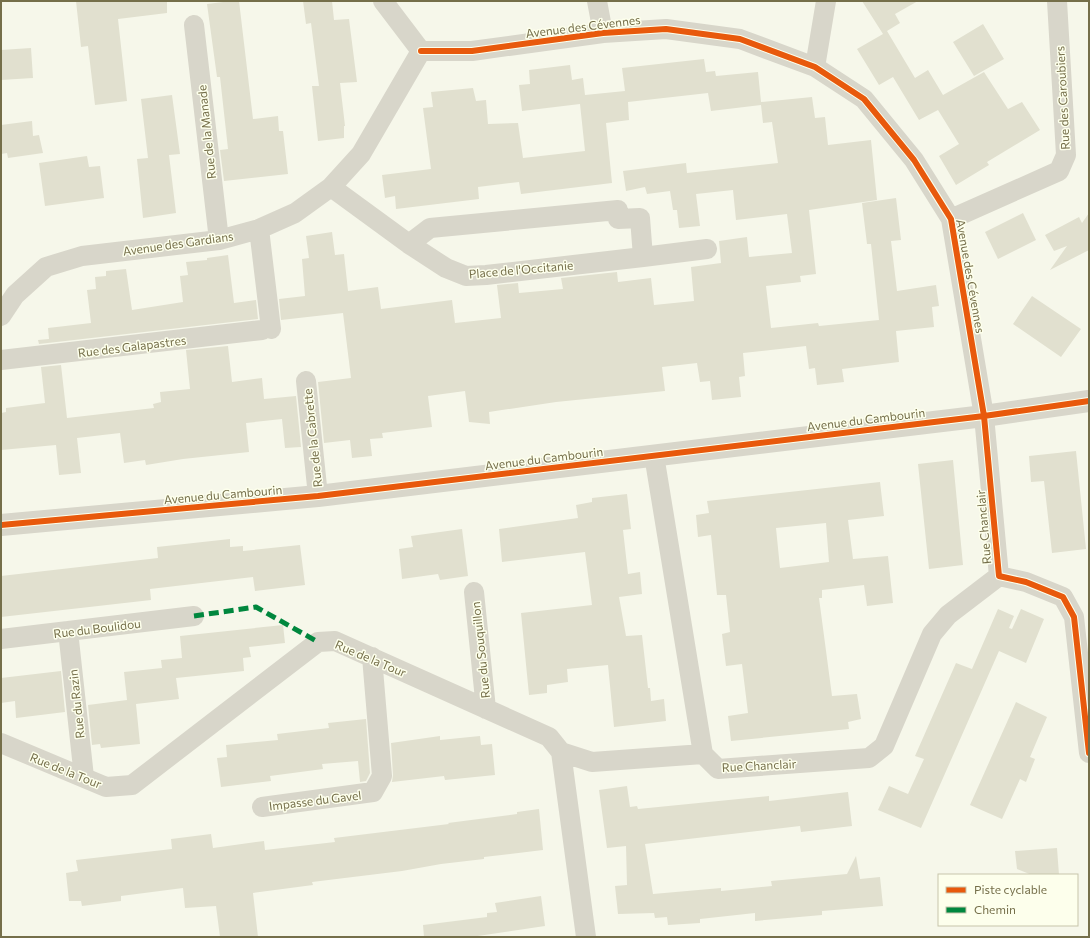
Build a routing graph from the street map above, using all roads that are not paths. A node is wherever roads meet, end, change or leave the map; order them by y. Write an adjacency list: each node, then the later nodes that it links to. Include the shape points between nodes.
1 (383, 1): 7 (street)
2 (597, 1): 6 (street)
3 (826, 1): 8 (street)
4 (1057, 1): 10 (street, Rue des Caroubiers, via 1066,155 1059,171)
5 (194, 25): 12 (street, Rue de la Manade)
6 (603, 33): 7 (street, Avenue des Cévennes, via 472,51); 8 (street, Avenue des Cévennes, via 666,29 740,39)
7 (421, 51): 9 (street, Avenue des Gardians, via 361,154)
8 (815, 66): 10 (street, Avenue des Cévennes, via 864,99 914,160)
9 (331, 187): 11 (street, Avenue des Gardians, via 295,213); 13 (street, Place de l'Occitanie)
10 (951, 219): 20 (street, Avenue des Cévennes)
11 (259, 229): 12 (street, Avenue des Gardians); 17 (street, Rue des Galapastres, via 267,329)
12 (218, 240): 16 (street, Avenue des Gardians, via 82,256 46,267 15,295)
13 (409, 244): 15 (street, Place de l'Occitanie, via 446,268 466,276); 15 (street, via 430,228 618,210 618,219 640,218)
14 (707, 249): 15 (street, Place de l'Occitanie)
15 (643, 257)
16 (1, 316)
17 (1, 360)
18 (306, 381): 22 (street, Rue de la Cabrette)
19 (1089, 401): 20 (street, Avenue du Cambourin)
20 (984, 416): 21 (street, Avenue du Cambourin); 24 (street, Rue Chanclair)
21 (654, 455): 22 (street, Avenue du Cambourin); 34 (street)
22 (318, 496): 23 (street, Avenue du Cambourin)
23 (1, 526)
24 (999, 576): 33 (street, Rue Chanclair, via 1026,582 1063,597 1074,617); 34 (street, Rue Chanclair, via 948,615 932,634 884,746 869,758 718,769)
25 (474, 592): 30 (street, Rue du Souquillon)
26 (194, 616): 27 (street, Rue du Boulidou)
27 (68, 631): 28 (street, Rue du Boulidou); 35 (street, Rue du Razin)
28 (1, 639)
29 (372, 657): 30 (street, Rue de la Tour); 35 (street, Rue de la Tour, via 335,641 318,642 132,785 106,787); 36 (street, Impasse du Gavel, via 382,776 374,792)
30 (486, 709): 32 (street, Rue de la Tour, via 549,737)
31 (1, 744): 35 (street, Rue de la Tour)
32 (561, 752): 34 (street, via 592,762); 37 (street)
33 (1089, 753)
34 (703, 754)
35 (84, 778)
36 (262, 807)
37 (586, 937)

